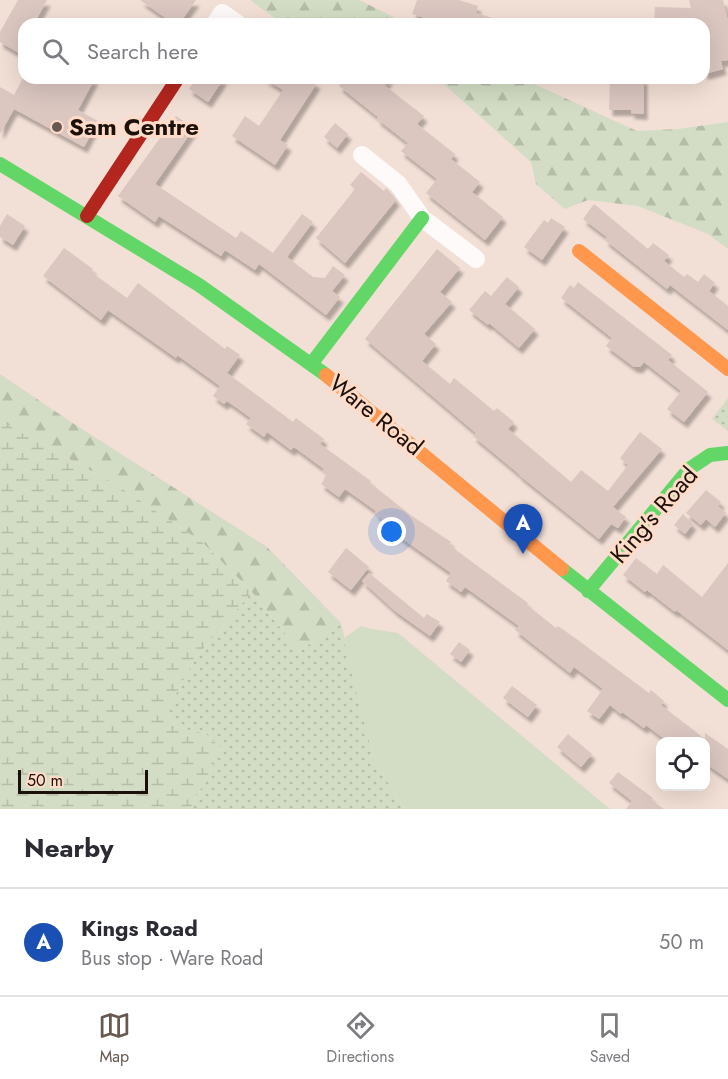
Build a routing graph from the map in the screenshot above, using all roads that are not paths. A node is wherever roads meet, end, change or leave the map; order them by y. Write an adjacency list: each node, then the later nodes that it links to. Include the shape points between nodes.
1 (174, 84): 4 (main road)
2 (362, 155): 5 (street, via 398,184)
3 (0, 164): 4 (main road, Ware Road)
4 (87, 216): 8 (main road, Ware Road, via 199,285)
5 (422, 218): 7 (street); 8 (main road)
6 (579, 251): 9 (main road)
7 (476, 259)
8 (312, 363): 11 (main road, Ware Road)
9 (728, 369)
10 (728, 453): 11 (main road, King's Road, via 710,455 689,469)
11 (588, 591): 12 (main road, Ware Road)
12 (728, 700)

